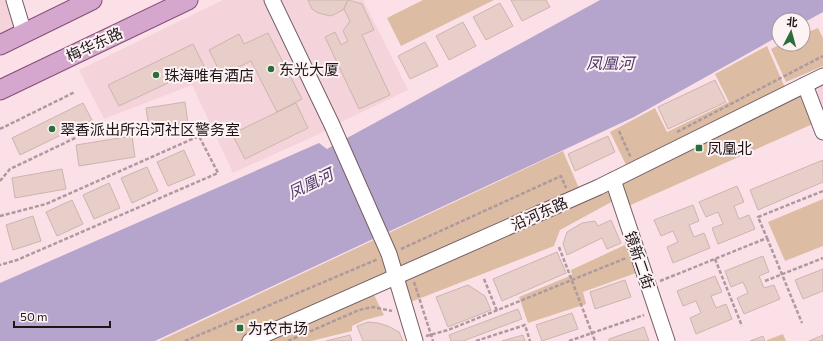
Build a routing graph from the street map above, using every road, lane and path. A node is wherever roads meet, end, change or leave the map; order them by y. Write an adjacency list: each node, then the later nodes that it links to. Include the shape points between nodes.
1 (14, 0): 5 (street)
2 (92, 0): 5 (main road)
3 (188, 0): 10 (main road, 梅华东路)
4 (272, 0): 31 (street, via 332,125 389,254)
5 (24, 33): 6 (main road)
6 (0, 45)
7 (823, 56): 16 (path)
8 (823, 76): 9 (street, 沿河东路)
9 (805, 84): 15 (street); 18 (street, 沿河东路)
10 (0, 90)
11 (75, 92): 12 (path)
12 (0, 129)
13 (92, 130): 20 (path, via 10,169)
14 (619, 131): 18 (path)
15 (823, 132)
16 (671, 134)
17 (637, 152): 18 (path)
18 (633, 162): 19 (street, 沿河东路)
19 (613, 180): 25 (street, 镜新二街); 29 (street, 沿河东路)
20 (0, 181)
21 (823, 191): 23 (path, via 758,217)
22 (0, 216): 28 (path, via 46,204 199,136 218,173 17,260)
23 (767, 238): 27 (path); 30 (path)
24 (559, 247): 33 (path)
25 (638, 253): 33 (path); 35 (street, 镜新二街)
26 (823, 258): 30 (path)
27 (715, 259): 35 (path); 40 (path)
28 (0, 265)
29 (410, 270): 31 (street, 沿河东路); 42 (path)
30 (782, 274): 34 (path); 39 (path)
31 (396, 277): 43 (street, 沿河东路); 44 (street)
32 (484, 278): 36 (path)
33 (572, 280): 36 (path); 41 (path)
34 (765, 281)
35 (648, 286): 37 (street, 镜新二街)
36 (497, 311): 42 (path, via 448,330)
37 (657, 311): 41 (path); 51 (street, 镜新二街)
38 (394, 312): 45 (path, via 373,307 359,310)
39 (802, 323)
40 (742, 326)
41 (592, 333): 49 (path); 50 (path)
42 (430, 334): 44 (path); 46 (path)
43 (259, 339)
44 (415, 340)
45 (288, 341)
46 (432, 341)
47 (476, 341): 48 (path, via 524,325)
48 (530, 341)
49 (569, 341)
50 (595, 341)
51 (667, 341)

